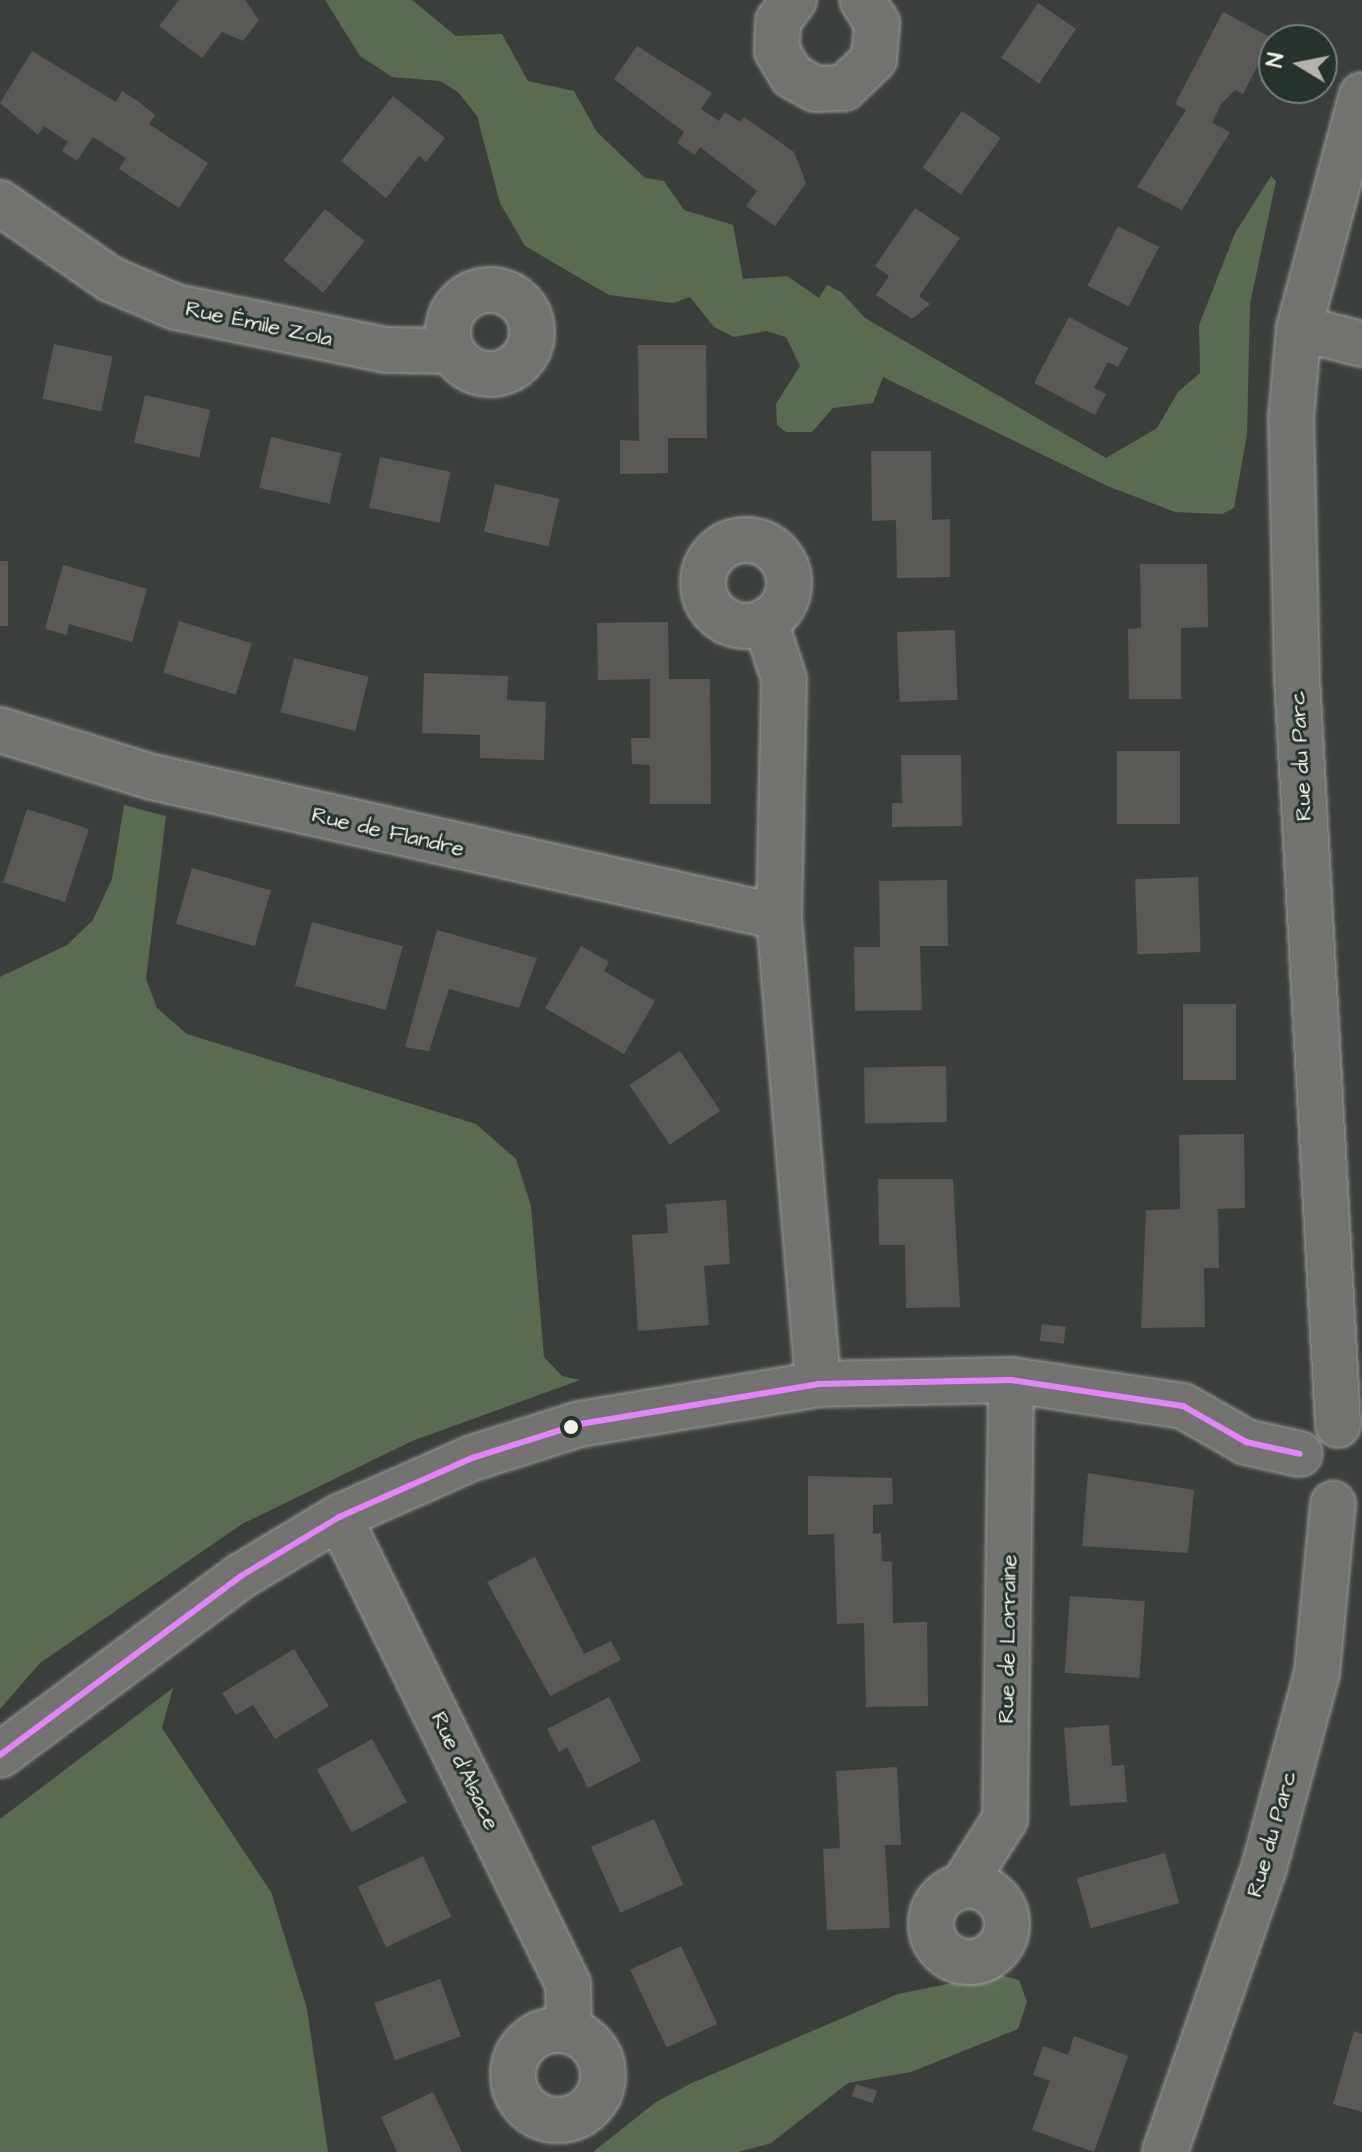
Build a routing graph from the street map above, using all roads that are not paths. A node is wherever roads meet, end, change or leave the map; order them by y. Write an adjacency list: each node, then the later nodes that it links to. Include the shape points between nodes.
1 (794, 0): 2 (street, via 778,21 777,51 792,76 815,89 844,88 874,59)
2 (873, 3)
3 (1362, 95): 5 (street, Rue du Parc)
4 (0, 203): 7 (street, Rue Émile Zola, via 110,279 176,307 386,350)
5 (1299, 328): 6 (street); 13 (street, Rue du Parc, via 1292,536)
6 (1362, 344)
7 (451, 351)
8 (765, 621): 10 (street, via 784,679)
9 (0, 730): 10 (street, Rue de Flandre, via 152,777)
10 (779, 917): 12 (street)
11 (1011, 1380): 12 (street); 14 (street, via 1183,1406 1246,1442); 18 (street, Rue de Lorraine, via 1005,1819)
12 (818, 1384): 16 (street, via 665,1404 513,1442)
13 (1350, 1429): 14 (street, via 1311,1436)
14 (1300, 1454): 15 (street, via 1309,1492)
15 (1354, 1499): 20 (street, Rue du Parc, via 1317,1673 1264,1868)
16 (339, 1517): 17 (street, via 241,1576); 19 (street, Rue d'Alsace, via 568,1984)
17 (0, 1755)
18 (963, 1885)
19 (569, 2031)
20 (1165, 2152)

